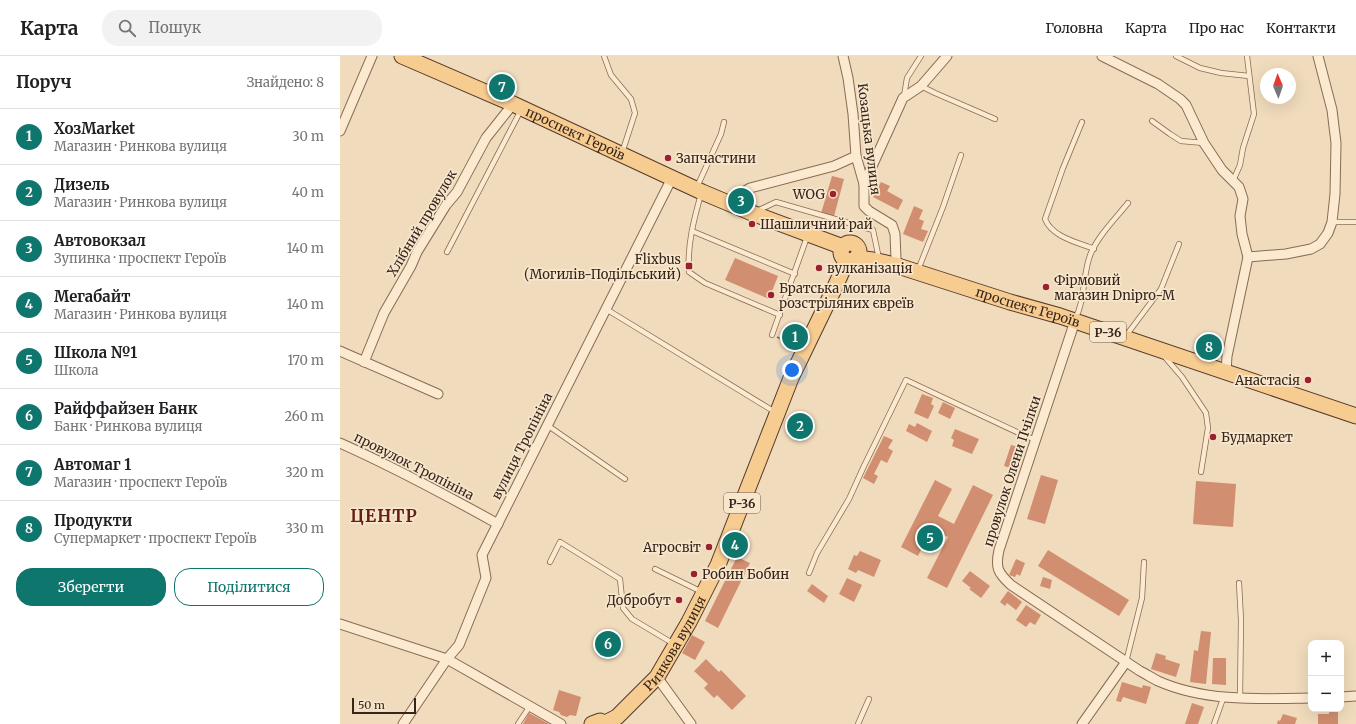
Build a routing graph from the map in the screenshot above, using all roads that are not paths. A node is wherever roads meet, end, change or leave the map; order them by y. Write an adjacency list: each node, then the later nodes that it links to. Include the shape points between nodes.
1 (372, 56): 19 (street)
2 (402, 56): 14 (main road, проспект Героїв, via 423,62)
3 (604, 56): 21 (lane, via 611,75 632,99 635,113)
4 (843, 56): 23 (street, Козацька вулиця, via 853,114)
5 (920, 56): 13 (lane, via 907,78)
6 (947, 56): 12 (street)
7 (1103, 56): 20 (street, via 1158,84 1180,99 1186,105)
8 (1176, 56): 11 (lane, via 1200,68 1221,74)
9 (1247, 56): 11 (lane)
10 (1318, 56): 31 (street, via 1332,110 1336,143 1336,194)
11 (1249, 76): 25 (lane, via 1254,114 1240,165)
12 (921, 86): 13 (street); 15 (lane)
13 (903, 98): 26 (street)
14 (517, 106): 21 (main road, проспект Героїв); 37 (lane); 51 (street, Хлібний провулок, via 486,138 457,192 417,252 384,313)
15 (995, 119)
16 (1152, 121): 20 (lane, via 1181,141)
17 (724, 122): 27 (lane)
18 (1082, 122): 36 (lane, via 1045,219 1048,226 1057,234)
19 (340, 131)
20 (1204, 143): 25 (street, via 1222,170)
21 (621, 154): 24 (main road, проспект Героїв)
22 (961, 154): 42 (lane)
23 (856, 156): 26 (street, Козацька вулиця); 28 (street, via 834,166 750,188)
24 (672, 178): 27 (main road, проспект Героїв); 44 (street, вулиця Тропініна)
25 (1233, 180): 40 (street, via 1239,187 1243,199 1240,216)
26 (864, 184): 41 (street, Козацька вулиця, via 864,206 892,225)
27 (699, 191): 28 (main road, проспект Героїв); 33 (lane)
28 (727, 202): 30 (main road, проспект Героїв)
29 (1128, 203): 36 (lane)
30 (752, 213): 34 (main road, проспект Героїв); 39 (lane, via 776,202 873,230)
31 (1332, 222): 32 (lane); 40 (street, via 1320,244 1311,250)
32 (1356, 222)
33 (692, 231): 43 (lane); 45 (lane, via 688,258 689,272 705,283)
34 (808, 234): 38 (main road, проспект Героїв); 43 (lane)
35 (1180, 244): 47 (lane, via 1161,289)
36 (1094, 249): 46 (lane)
37 (447, 252)
38 (851, 254): 39 (main road, проспект Героїв / Р-36); 46 (main road, проспект Героїв / Р-36); 55 (main road, Ринкова вулиця / Р-36, via 791,378)
39 (878, 254): 41 (main road, проспект Героїв / Р-36)
40 (1248, 257): 52 (street)
41 (896, 259): 42 (main road, проспект Героїв / Р-36)
42 (920, 265): 46 (main road, проспект Героїв / Р-36)
43 (795, 274): 45 (lane)
44 (606, 309): 55 (lane); 57 (street, вулиця Тропініна)
45 (780, 315): 48 (lane)
46 (1076, 318): 47 (main road, проспект Героїв / Р-36); 49 (main road, проспект Героїв / Р-36); 58 (street, провулок Олени Пчілки)
47 (1128, 333): 49 (main road, проспект Героїв / Р-36)
48 (772, 334)
49 (1161, 347): 52 (main road, проспект Героїв / Р-36); 60 (lane, via 1165,357 1182,377 1206,414 1208,428)
50 (340, 350): 51 (street)
51 (364, 362): 53 (street)
52 (1226, 368): 54 (main road, проспект Героїв / Р-36); 56 (main road, проспект Героїв / Р-36)
53 (438, 394)
54 (1356, 409)
55 (777, 413): 68 (main road, Ринкова вулиця / Р-36, via 718,565)
56 (1356, 416)
57 (547, 425): 61 (lane); 62 (street, вулиця Тропініна)
58 (1036, 440): 66 (lane, via 906,380 849,499 817,553); 72 (street, провулок Олени Пчілки, via 999,550 997,568 1011,585)
59 (340, 443): 62 (street, провулок Тропініна, via 435,488)
60 (1201, 472)
61 (625, 478)
62 (498, 524): 71 (street, вулиця Тропініна, via 482,556 486,578 459,646)
63 (550, 562): 70 (lane, via 560,542 620,579 624,608 632,618)
64 (1144, 562): 72 (lane, via 1142,598)
65 (655, 570): 68 (lane)
66 (809, 573)
67 (1239, 583): 76 (lane)
68 (704, 593): 70 (main road, Ринкова вулиця / Р-36)
69 (340, 624): 71 (street)
70 (676, 645): 73 (main road, Ринкова вулиця / Р-36)
71 (447, 659): 81 (street); 82 (street, вулиця Тропініна)
72 (1126, 662): 74 (street, провулок Олени Пчілки, via 1158,681 1180,689); 88 (street)
73 (657, 678): 85 (main road, Ринкова вулиця / Р-36, via 617,717); 86 (street)
74 (1224, 696): 76 (street, провулок Олени Пчілки); 89 (lane)
75 (1356, 696): 77 (street); 80 (lane)
76 (1240, 697): 78 (street, провулок Олени Пчілки)
77 (1344, 697)
78 (1308, 698)
79 (868, 699): 87 (lane)
80 (1356, 700)
81 (530, 706): 83 (lane); 84 (street)
82 (403, 724)
83 (518, 724)
84 (561, 724)
85 (597, 724)
86 (691, 724)
87 (858, 724)
88 (1082, 724)
89 (1214, 724)

